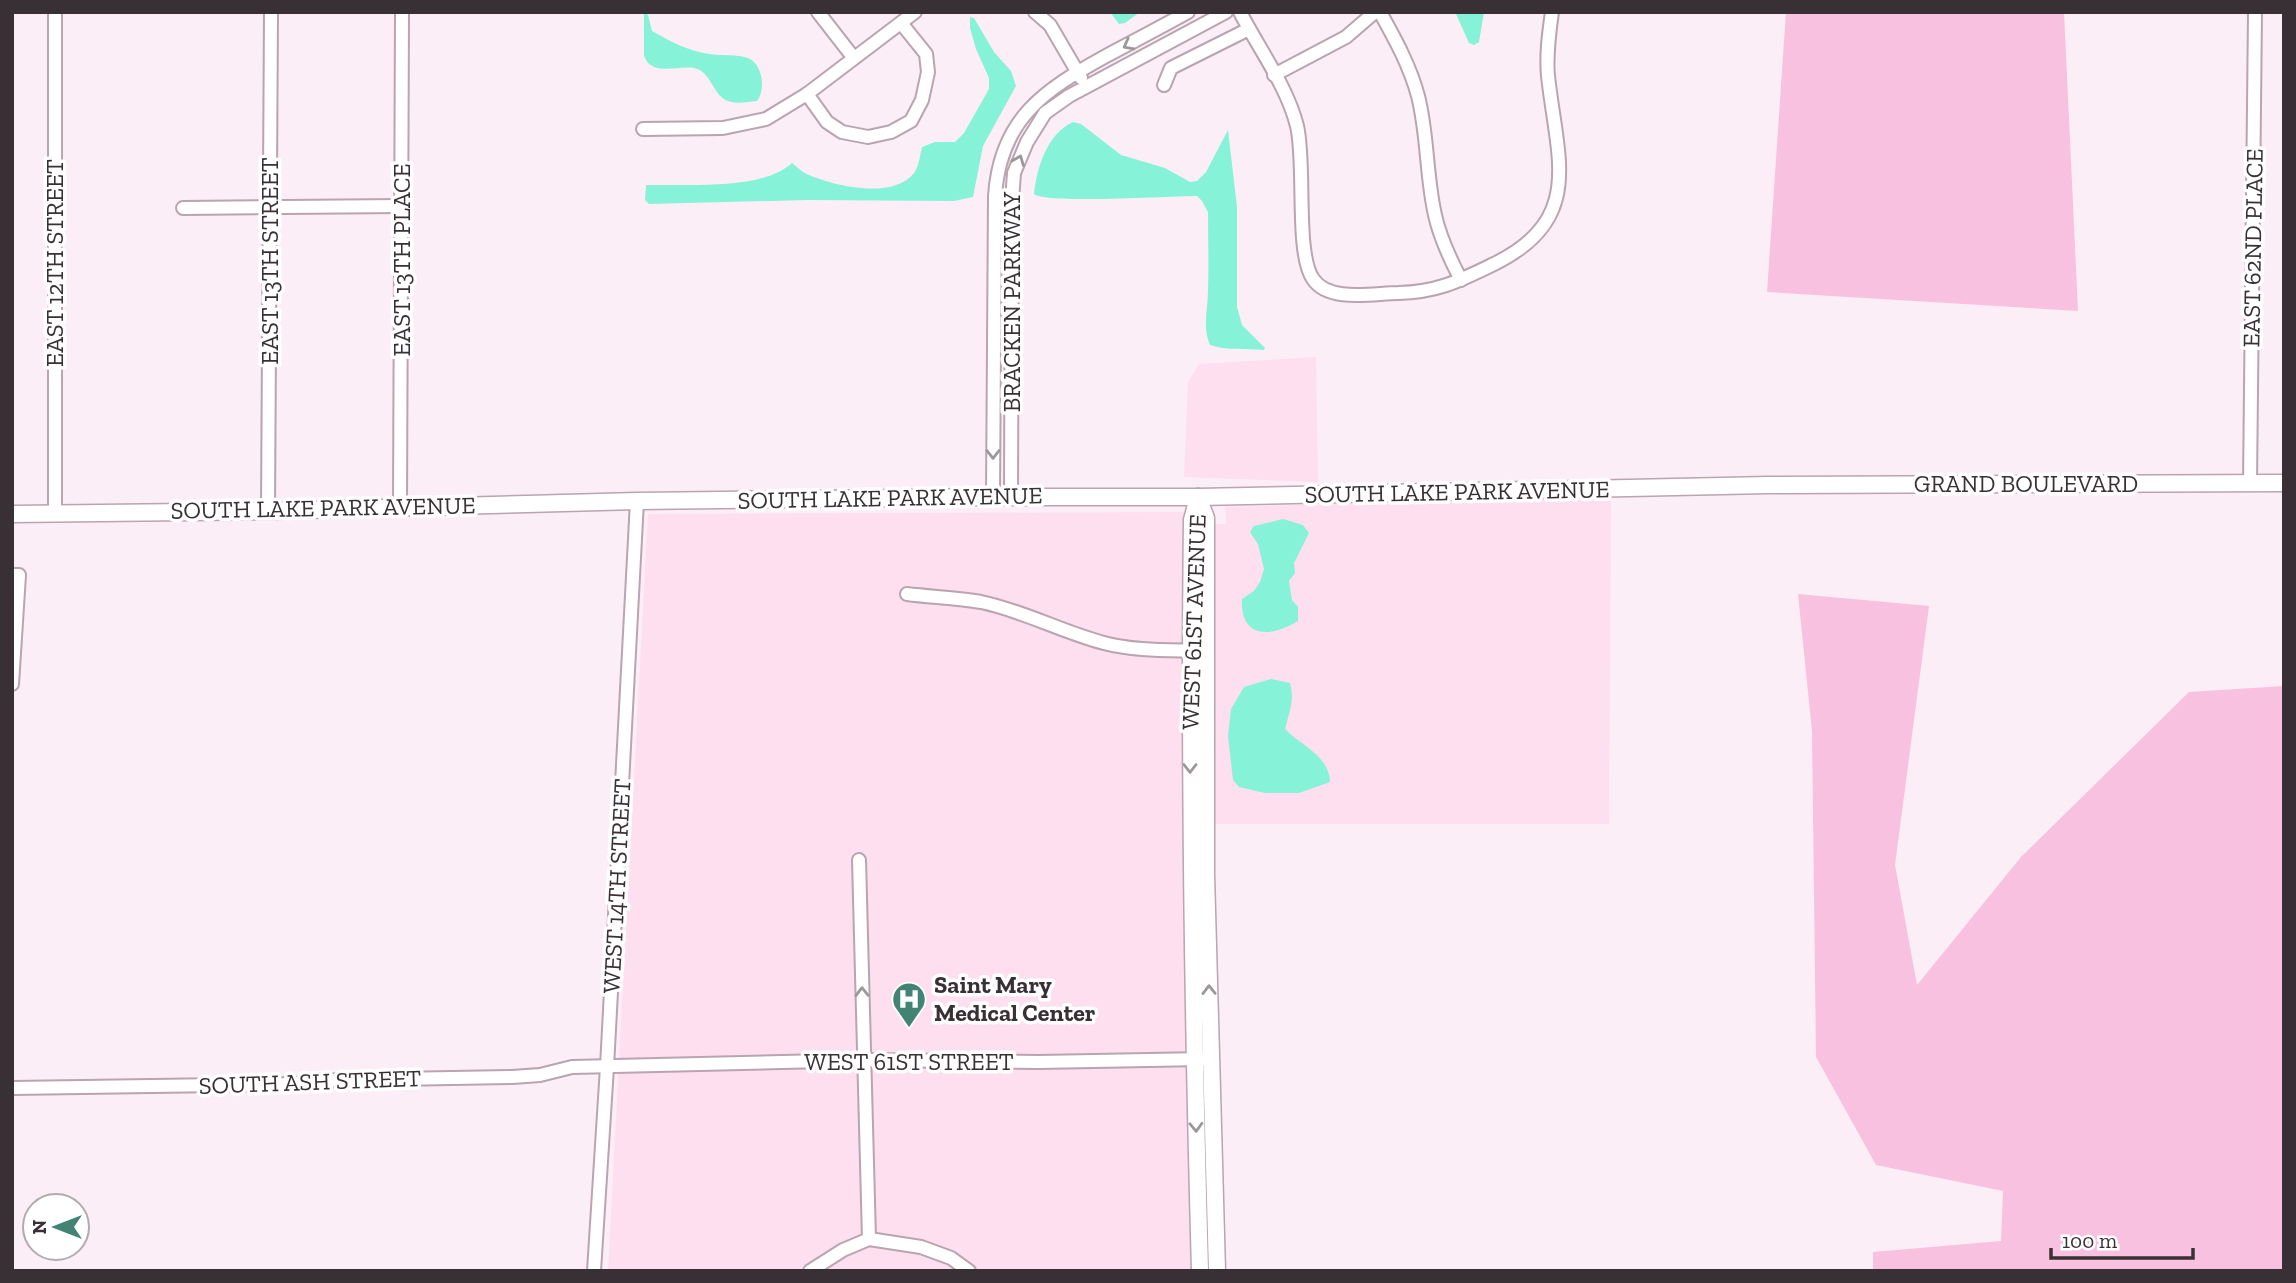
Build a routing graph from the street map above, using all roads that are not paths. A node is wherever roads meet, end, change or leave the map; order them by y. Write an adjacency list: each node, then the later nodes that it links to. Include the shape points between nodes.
1 (55, 12): 37 (street, EAST 12TH STREET)
2 (271, 12): 22 (street, EAST 13TH STREET)
3 (402, 12): 23 (street, EAST 13TH PLACE)
4 (818, 12): 15 (street)
5 (915, 12): 13 (street)
6 (1035, 12): 16 (street, via 1050,26)
7 (1188, 12): 16 (street, BRACKEN PARKWAY, one-way to 16)
8 (1226, 12): 19 (street, BRACKEN PARKWAY)
9 (1240, 12): 14 (street)
10 (1378, 12): 17 (street, via 1346,37); 25 (street, via 1405,58 1418,96 1434,214 1442,243)
11 (1552, 12): 25 (street, via 1547,72 1559,176 1557,201 1532,240)
12 (2255, 12): 29 (street, EAST 62ND PLACE)
13 (901, 23): 15 (street); 20 (street, via 926,54 928,72 922,100 911,121 868,137 842,132 827,122)
14 (1248, 29): 17 (street); 18 (street, via 1171,68)
15 (853, 57): 20 (street)
16 (1078, 71): 19 (street); 26 (street, BRACKEN PARKWAY, via 1027,111 998,167)
17 (1274, 75): 25 (street, via 1297,126 1304,257 1313,279 1327,291 1347,294 1424,292)
18 (1164, 85)
19 (1087, 87): 27 (street, BRACKEN PARKWAY, one-way to 19, via 1014,173 1045,113)
20 (807, 94): 21 (street, via 766,119 723,128)
21 (643, 129)
22 (271, 206): 23 (street); 24 (street); 36 (street, EAST 13TH STREET)
23 (402, 206): 35 (street, EAST 13TH PLACE)
24 (183, 208)
25 (1461, 280)
26 (994, 344): 27 (street); 32 (street, BRACKEN PARKWAY, one-way to 32)
27 (1012, 344): 31 (street, BRACKEN PARKWAY)
28 (2284, 483): 29 (main road, GRAND BOULEVARD)
29 (2250, 484): 30 (main road, GRAND BOULEVARD)
30 (1768, 485): 33 (main road, SOUTH LAKE PARK AVENUE)
31 (1011, 496): 32 (main road, SOUTH LAKE PARK AVENUE); 33 (main road, SOUTH LAKE PARK AVENUE)
32 (993, 497): 34 (main road, SOUTH LAKE PARK AVENUE)
33 (1198, 497): 41 (main road, WEST 61ST AVENUE, via 1192,520); 42 (main road, WEST 61ST AVENUE, via 1206,518)
34 (637, 501): 35 (main road, SOUTH LAKE PARK AVENUE); 48 (street, WEST 14TH STREET)
35 (400, 508): 36 (main road, SOUTH LAKE PARK AVENUE)
36 (268, 510): 37 (main road, SOUTH LAKE PARK AVENUE)
37 (55, 513): 38 (main road, SOUTH LAKE PARK AVENUE)
38 (12, 514)
39 (12, 575): 43 (street, via 19,575)
40 (907, 594): 41 (street, via 981,602 1107,644)
41 (1190, 651): 42 (street); 46 (main road, WEST 61ST AVENUE, one-way to 46)
42 (1207, 651): 45 (main road, WEST 61ST AVENUE, one-way to 42)
43 (12, 684)
44 (859, 860): 47 (street, one-way to 44)
45 (1211, 1058): 46 (street, WEST 61ST STREET); 55 (main road, WEST 61ST AVENUE)
46 (1194, 1059): 47 (street, WEST 61ST STREET); 54 (main road, WEST 61ST AVENUE, one-way to 54)
47 (864, 1060): 48 (street, WEST 61ST STREET); 50 (street)
48 (607, 1067): 49 (street, SOUTH ASH STREET, via 572,1067 512,1077); 51 (street, WEST 14TH STREET)
49 (12, 1088)
50 (869, 1238): 52 (street); 53 (street, via 921,1247 951,1258)
51 (594, 1271)
52 (810, 1271)
53 (969, 1271)
54 (1200, 1271)
55 (1217, 1271)

